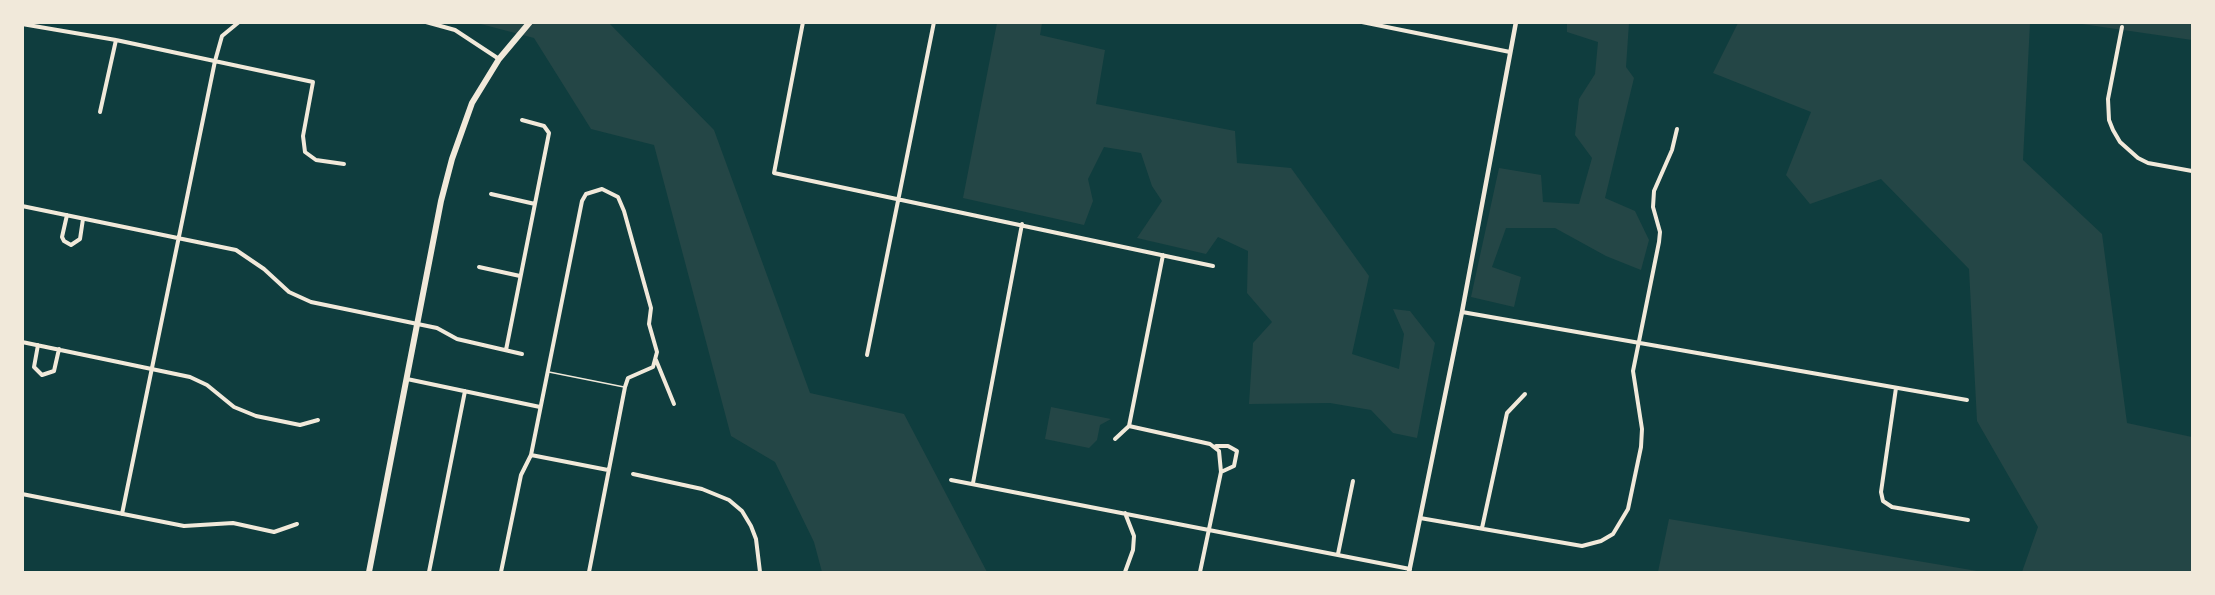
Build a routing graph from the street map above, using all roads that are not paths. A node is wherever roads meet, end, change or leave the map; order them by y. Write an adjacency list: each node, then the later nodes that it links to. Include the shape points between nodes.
1 (239, 22): 13 (street, via 222,36)
2 (426, 22): 12 (street, via 455,30)
3 (530, 22): 12 (main road)
4 (803, 22): 20 (street, via 774,173)
5 (934, 22): 20 (street)
6 (1362, 22): 11 (street)
7 (1516, 22): 11 (street)
8 (22, 24): 10 (street)
9 (2122, 27): 18 (street, via 2108,99 2109,120 2120,142 2148,163)
10 (116, 40): 13 (street); 14 (street)
11 (1510, 52): 31 (street)
12 (499, 59): 32 (main road, via 460,129 441,201)
13 (215, 61): 17 (street, via 314,82 303,136 305,152 316,160); 26 (street)
14 (100, 112)
15 (522, 120): 21 (street, via 544,126 549,133)
16 (1677, 129): 33 (street, via 1654,191 1659,242)
17 (344, 164)
18 (2193, 171)
19 (491, 194): 21 (street)
20 (898, 198): 25 (street); 39 (street)
21 (535, 204): 30 (street)
22 (22, 206): 23 (street)
23 (67, 215): 24 (street); 24 (street, via 62,237 71,245 80,239)
24 (83, 219): 26 (street)
25 (1022, 224): 27 (street); 61 (street)
26 (178, 239): 32 (street, via 236,250 289,292 311,302); 41 (street)
27 (1163, 255): 28 (street); 52 (street)
28 (1213, 266)
29 (479, 267): 30 (street)
30 (520, 276): 37 (street)
31 (1462, 312): 33 (street); 65 (street)
32 (417, 324): 37 (street); 43 (main road)
33 (1637, 341): 45 (street); 68 (street, via 1633,377 1642,429 1628,509 1613,534 1582,546)
34 (22, 342): 35 (street)
35 (38, 345): 36 (street); 36 (street, via 34,367 42,375 54,372)
36 (59, 349): 41 (street)
37 (506, 350): 38 (street)
38 (522, 354)
39 (867, 355)
40 (656, 359): 42 (street, via 649,324 651,308 624,211 618,197 602,189 586,194 582,201); 44 (street, via 649,371 628,378); 49 (street)
41 (151, 368): 51 (street, via 199,381 256,416 300,425); 64 (street)
42 (547, 372): 44 (lane); 50 (street)
43 (406, 379): 46 (street); 72 (main road)
44 (625, 387): 56 (street)
45 (1896, 388): 48 (street); 66 (street, via 1881,492 1884,501 1892,507)
46 (465, 391): 50 (street); 73 (street)
47 (1525, 394): 68 (street, via 1507,413)
48 (1966, 400)
49 (674, 404)
50 (540, 407): 55 (street)
51 (318, 420)
52 (1129, 426): 53 (street); 54 (street)
53 (1115, 439)
54 (1215, 446): 57 (street, via 1221,455); 57 (street, via 1237,451 1234,466)
55 (531, 455): 56 (street); 74 (street, via 521,475)
56 (608, 470): 75 (street)
57 (1221, 472): 69 (street)
58 (633, 474): 76 (street, via 702,489 729,500 742,511 756,539)
59 (951, 480): 61 (street)
60 (1353, 480): 70 (street)
61 (973, 483): 63 (street)
62 (22, 494): 64 (street)
63 (1125, 513): 69 (street); 77 (street, via 1134,536)
64 (122, 514): 67 (street, via 184,526 233,523 274,532)
65 (1420, 518): 68 (street); 71 (street)
66 (1968, 520)
67 (297, 524)
68 (1482, 528)
69 (1209, 529): 70 (street); 78 (street)
70 (1338, 554): 71 (street)
71 (1409, 571)
72 (369, 573)
73 (429, 573)
74 (501, 573)
75 (589, 573)
76 (760, 573)
77 (1125, 573)
78 (1200, 573)

